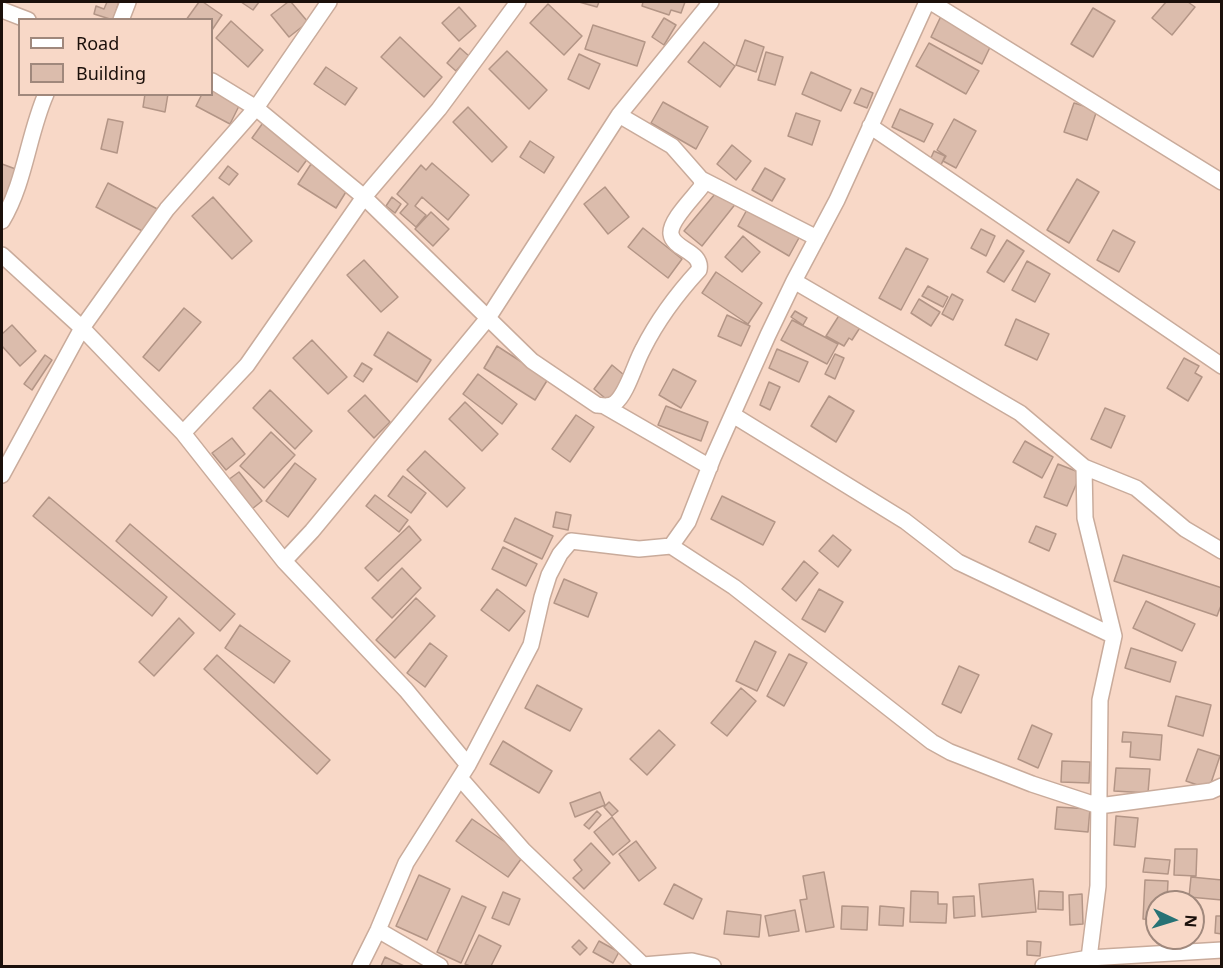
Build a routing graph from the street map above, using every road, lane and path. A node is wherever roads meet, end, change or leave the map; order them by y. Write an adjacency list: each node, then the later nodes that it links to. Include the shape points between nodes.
1 (128, 2): 8 (street)
2 (329, 2): 11 (street)
3 (518, 2): 16 (street, via 439,110)
4 (711, 2): 12 (street)
5 (929, 2): 13 (street); 15 (street)
6 (2, 10): 7 (street)
7 (23, 18)
8 (122, 18)
9 (213, 82): 11 (street)
10 (45, 96): 17 (street, via 14,198)
11 (256, 108): 16 (street); 22 (street, via 167,208)
12 (619, 115): 14 (street, via 672,146); 21 (street)
13 (870, 126): 18 (street); 23 (street)
14 (701, 179): 18 (street); 24 (street, via 702,186 670,232 672,239 698,259 699,270 671,301 621,395)
15 (1221, 182)
16 (364, 197): 21 (street); 26 (street, via 247,365)
17 (2, 221)
18 (817, 238): 20 (street)
19 (2, 255): 22 (street)
20 (794, 281): 25 (street); 28 (street, via 1020,413)
21 (488, 318): 24 (street, via 532,361 597,405); 32 (street)
22 (82, 328): 26 (street); 29 (street)
23 (1221, 366)
24 (606, 406): 27 (street)
25 (734, 415): 27 (street); 33 (street, via 904,521 957,562)
26 (183, 433): 32 (street)
27 (710, 467): 30 (street, via 688,522)
28 (1084, 467): 31 (street, via 1136,488 1185,529); 33 (street, via 1084,518)
29 (2, 475)
30 (671, 546): 34 (street, via 639,549 570,541 549,575 531,645); 36 (street, via 734,586 932,742 1022,780)
31 (1221, 551)
32 (284, 561): 34 (street, via 406,690)
33 (1114, 636): 36 (street, via 1100,700)
34 (464, 772): 37 (street, via 406,863); 42 (street, via 523,850 643,965 692,961)
35 (1221, 786): 36 (street, via 1211,791)
36 (1099, 806): 39 (street, via 1098,885)
37 (378, 930): 40 (street); 41 (street)
38 (1221, 950): 39 (street)
39 (1089, 958): 43 (street)
40 (360, 966)
41 (440, 966)
42 (713, 966)
43 (1043, 966)

